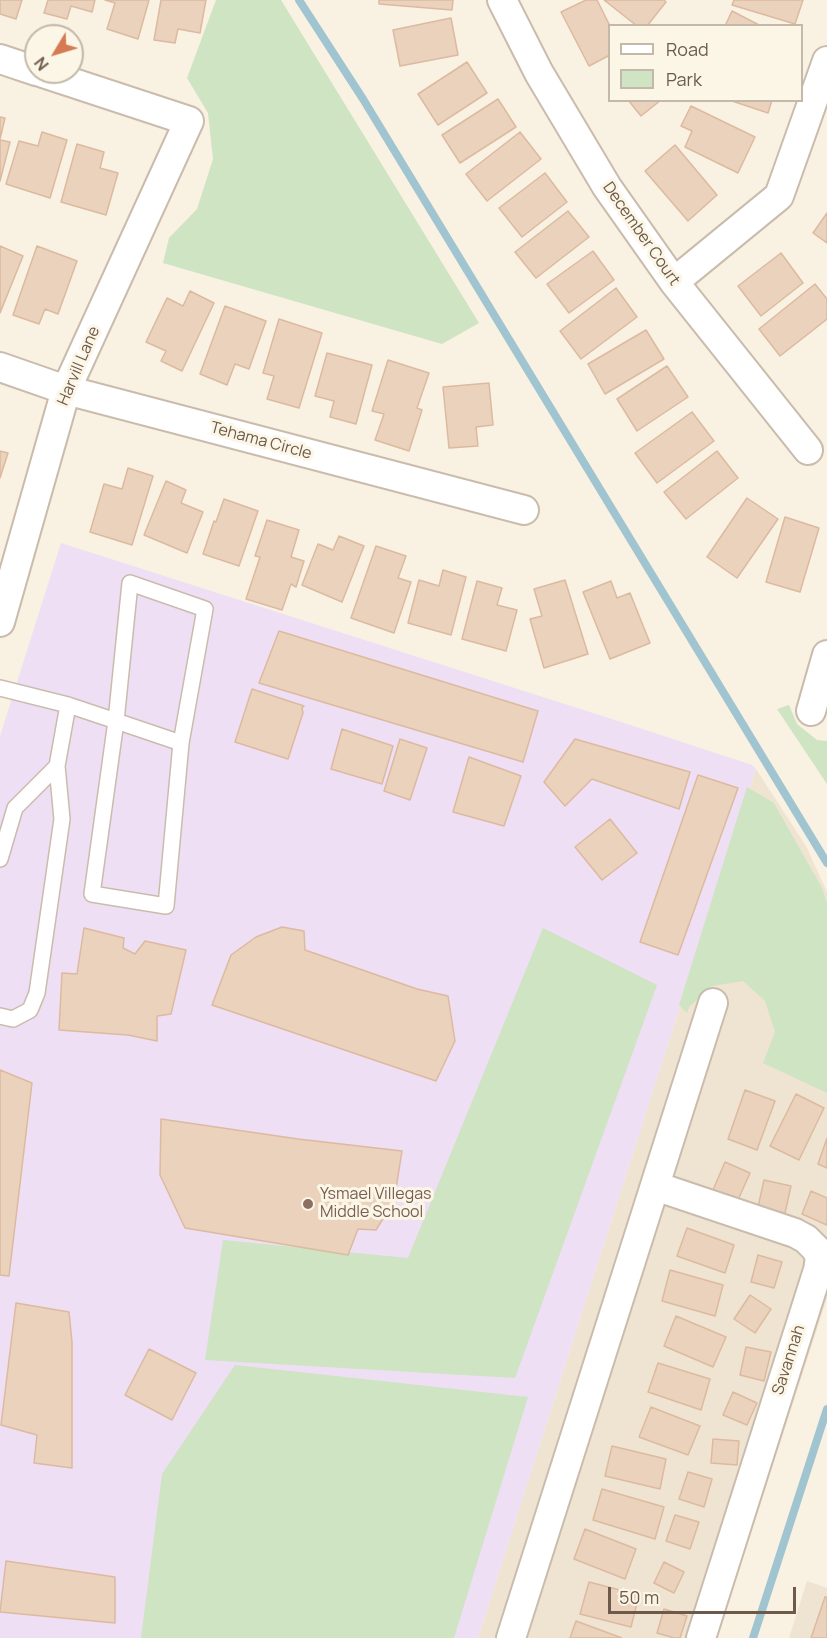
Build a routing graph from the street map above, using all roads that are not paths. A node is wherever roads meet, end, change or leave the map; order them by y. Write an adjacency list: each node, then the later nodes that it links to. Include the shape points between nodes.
1 (502, 0): 6 (street, December Court, via 539,73 608,187)
2 (0, 59): 4 (street)
3 (827, 61): 6 (street, via 778,196)
4 (24, 67)
5 (77, 84): 8 (street, Harvill Lane, via 189,121)
6 (674, 282): 9 (street, December Court)
7 (0, 367): 8 (street, Tehama Circle)
8 (66, 390): 10 (street, Tehama Circle); 11 (street, Harvill Lane)
9 (808, 450)
10 (524, 510)
11 (0, 622)
12 (827, 655): 15 (street)
13 (0, 688): 14 (lane)
14 (68, 705): 16 (lane); 18 (lane)
15 (811, 711)
16 (116, 721): 17 (lane); 17 (lane, via 130,584 205,609); 17 (lane, via 92,894 166,906)
17 (181, 743)
18 (57, 766): 19 (lane, via 15,808); 21 (lane, via 62,819 37,993 30,1010 13,1020)
19 (0, 859)
20 (713, 1003): 22 (street)
21 (0, 1016)
22 (655, 1186): 23 (street); 24 (street, Savannah, via 795,1233 806,1239 820,1258)
23 (511, 1638)
24 (701, 1638)

